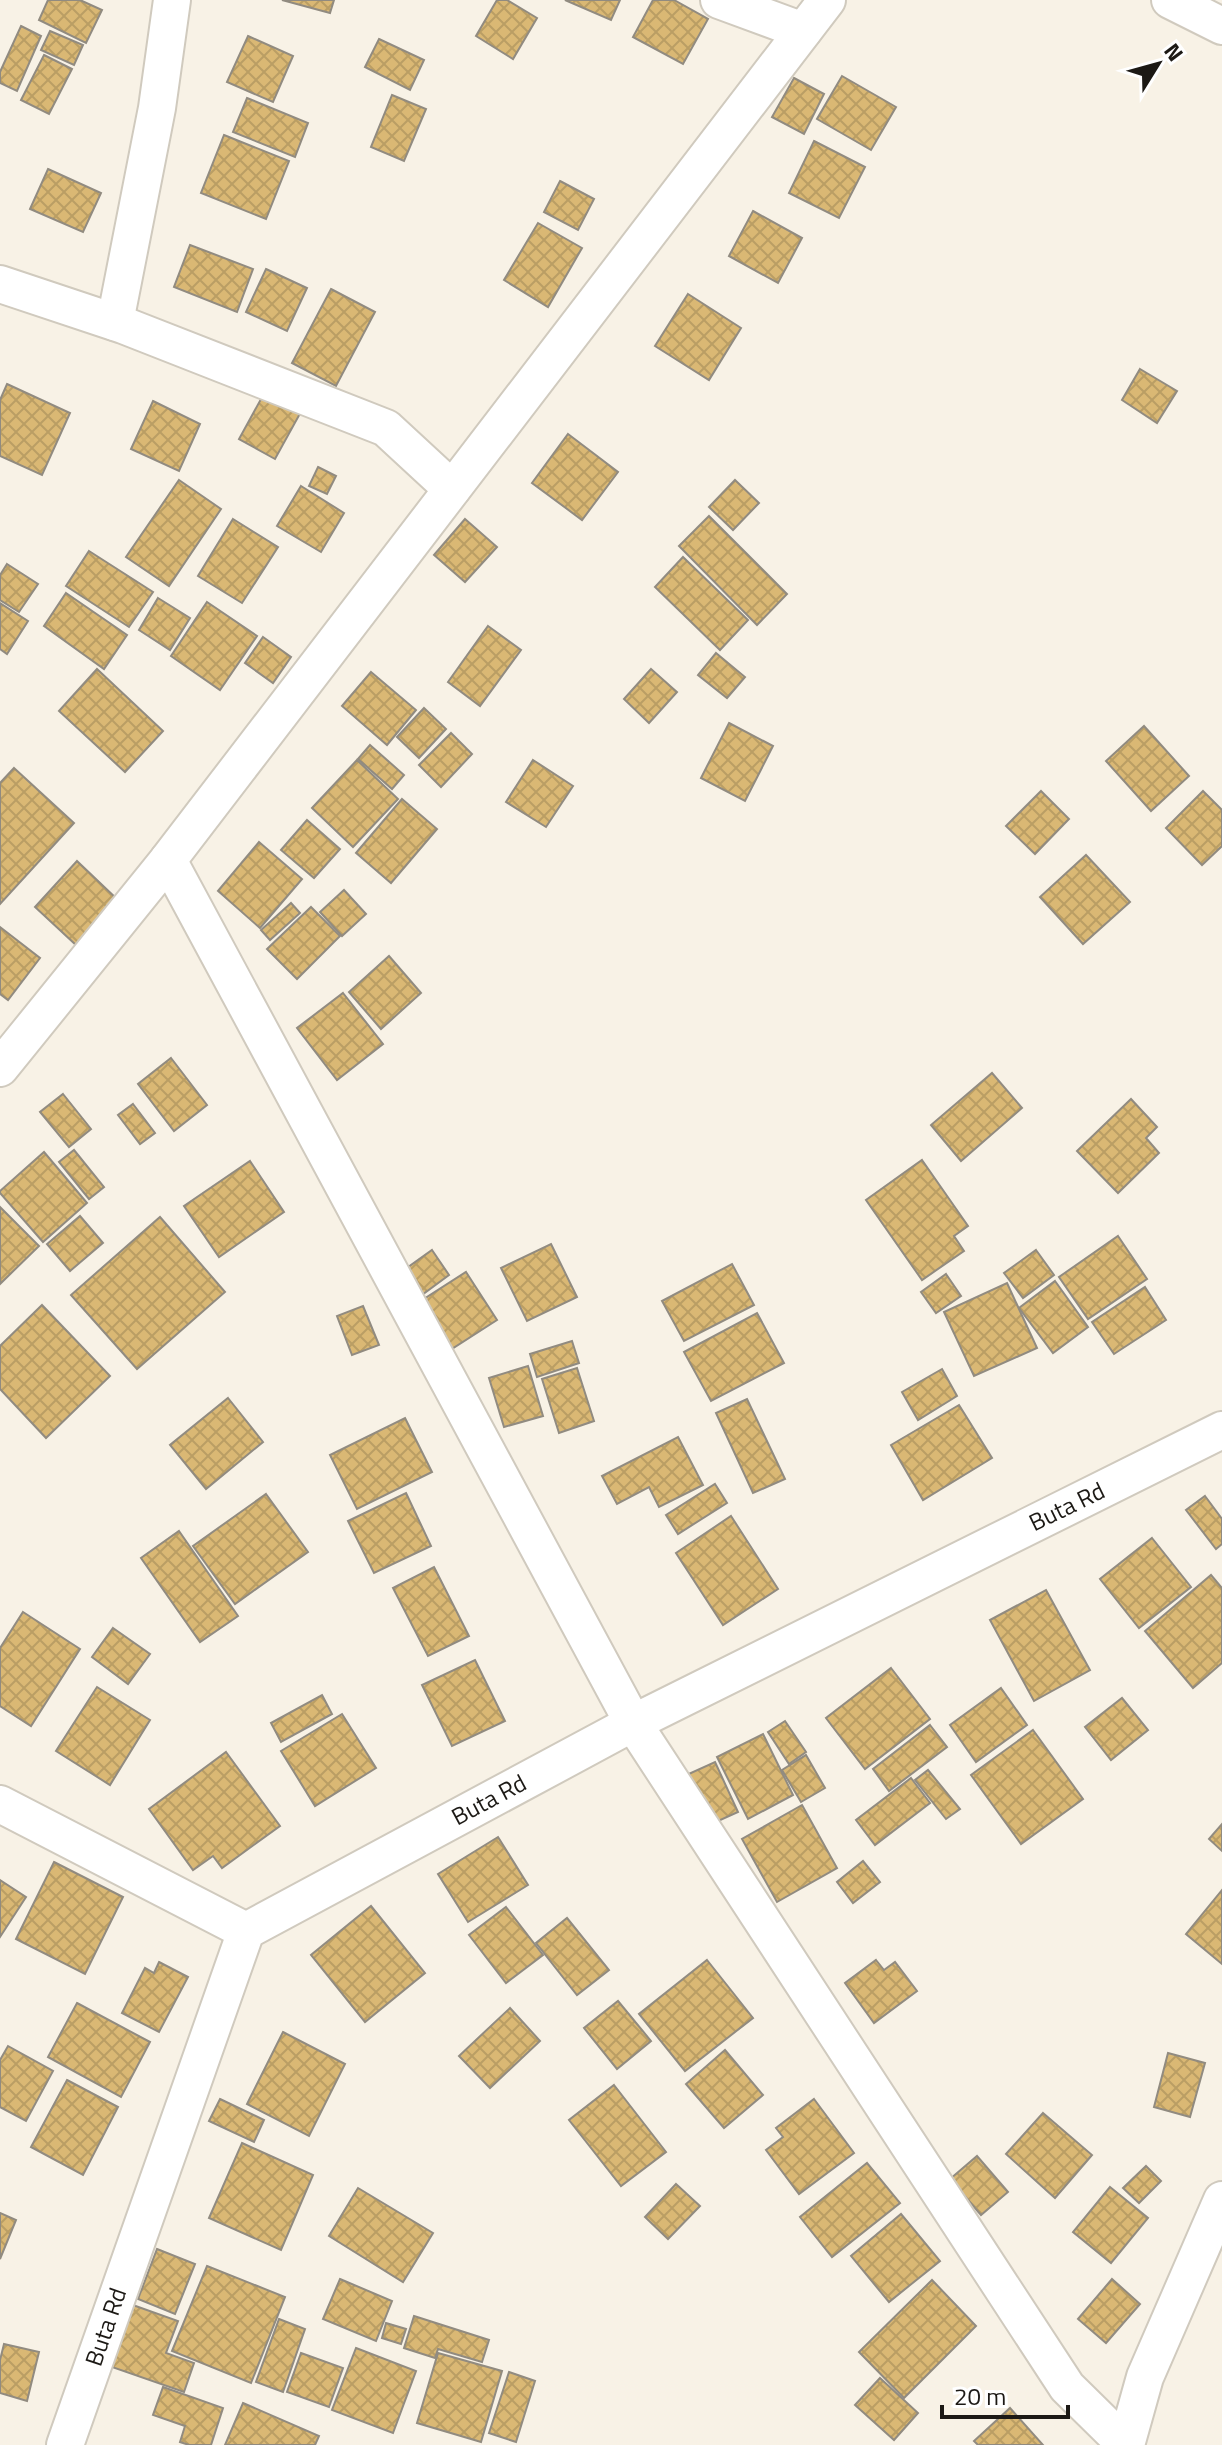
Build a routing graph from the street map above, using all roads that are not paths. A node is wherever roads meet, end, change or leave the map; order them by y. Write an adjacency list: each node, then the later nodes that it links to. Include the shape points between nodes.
1 (172, 0): 8 (street, via 157,108)
2 (719, 0): 6 (street)
3 (827, 0): 6 (street)
4 (1170, 0): 5 (street)
5 (1222, 26)
6 (803, 31): 9 (street)
7 (0, 284): 8 (street)
8 (115, 322): 9 (street, via 386,428)
9 (452, 489): 10 (street)
10 (168, 860): 11 (street); 13 (street)
11 (0, 1068)
12 (1222, 1430): 13 (street, Buta Rd)
13 (633, 1723): 15 (street, Buta Rd); 18 (street, via 1067,2387)
14 (0, 1804): 15 (street)
15 (246, 1931): 17 (street, Buta Rd)
16 (1222, 2200): 18 (street, via 1145,2377)
17 (65, 2445)
18 (1126, 2445)

